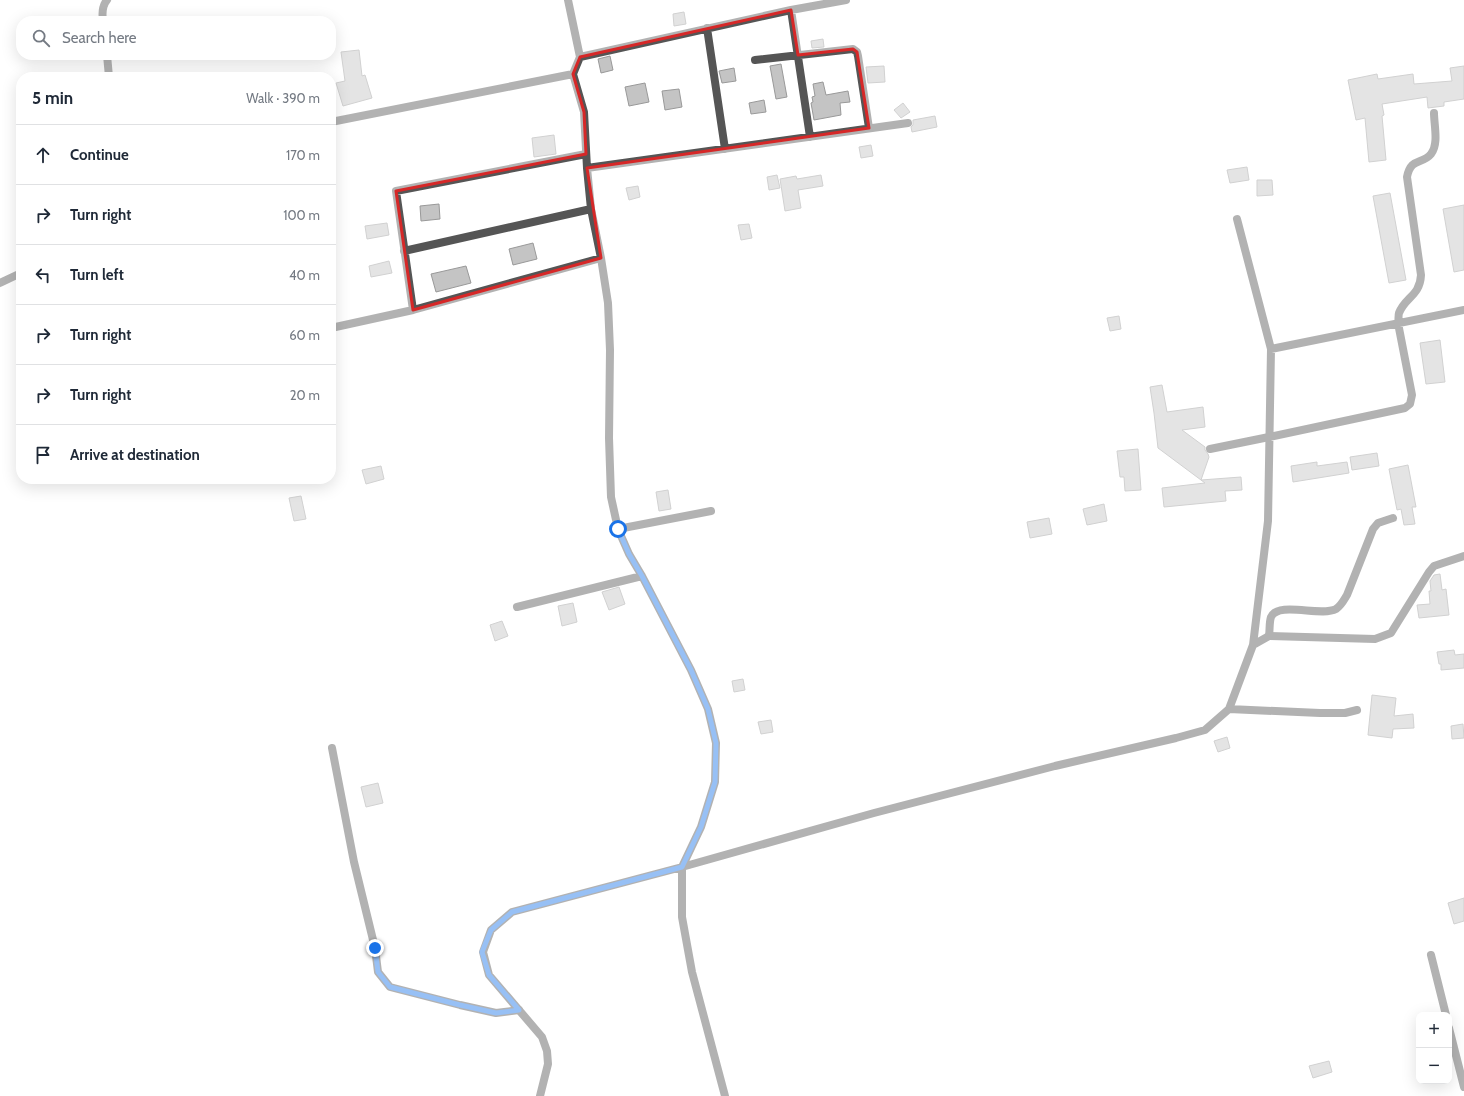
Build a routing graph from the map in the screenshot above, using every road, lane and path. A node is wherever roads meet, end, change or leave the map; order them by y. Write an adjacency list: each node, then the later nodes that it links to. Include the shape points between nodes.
1 (568, 0): 8 (street)
2 (846, 0): 4 (street)
3 (105, 1): 5 (street)
4 (791, 10): 6 (street); 7 (street)
5 (102, 16)
6 (707, 28): 8 (street); 18 (street)
7 (798, 55): 10 (street); 16 (street, via 853,49 857,52); 17 (street)
8 (580, 57): 12 (street)
9 (107, 60): 11 (street)
10 (755, 60)
11 (108, 72)
12 (573, 74): 14 (street); 19 (street, via 584,112)
13 (1434, 113): 29 (street, via 1433,150 1430,155 1412,164 1408,171 1421,275 1418,289 1399,314)
14 (336, 121)
15 (908, 123): 16 (street)
16 (870, 128): 17 (street)
17 (810, 137): 18 (street)
18 (724, 149): 20 (street)
19 (586, 154): 20 (street); 23 (street, via 396,191)
20 (587, 168): 21 (street)
21 (592, 208): 23 (street); 24 (street)
22 (1237, 219): 31 (street)
23 (404, 251): 27 (street)
24 (601, 258): 27 (street); 36 (street, via 608,303 610,350 611,497)
25 (16, 276): 26 (street)
26 (0, 284)
27 (413, 310): 30 (street)
28 (1464, 310): 29 (street)
29 (1398, 323): 31 (street); 32 (street, via 1412,395 1410,404 1405,408)
30 (336, 327)
31 (1271, 349): 32 (street)
32 (1269, 437): 33 (street); 41 (street, via 1268,521)
33 (1210, 449)
34 (711, 511): 36 (street)
35 (1393, 518): 40 (street, via 1378,523 1373,528 1342,604 1335,609 1324,611 1281,610 1274,613)
36 (618, 529): 38 (street)
37 (1464, 556): 40 (street, via 1434,566 1428,572 1391,633 1375,639)
38 (642, 576): 39 (street); 45 (street, via 691,670 708,709 716,743 715,782 701,827)
39 (517, 607)
40 (1269, 636): 41 (street)
41 (1253, 645): 42 (street)
42 (1229, 709): 43 (street, via 1320,714); 45 (street, via 1206,730 889,809)
43 (1357, 710)
44 (332, 748): 47 (street, via 378,972 390,987 496,1013)
45 (682, 867): 47 (street, via 512,912 491,930 482,952 489,975); 53 (street, via 682,917 692,972)
46 (1431, 955): 48 (street)
47 (519, 1010): 52 (street, via 542,1037 546,1051 548,1064)
48 (1445, 1012)
49 (1452, 1037): 50 (street)
50 (1461, 1064): 51 (street)
51 (1464, 1087)
52 (540, 1096)
53 (725, 1096)

